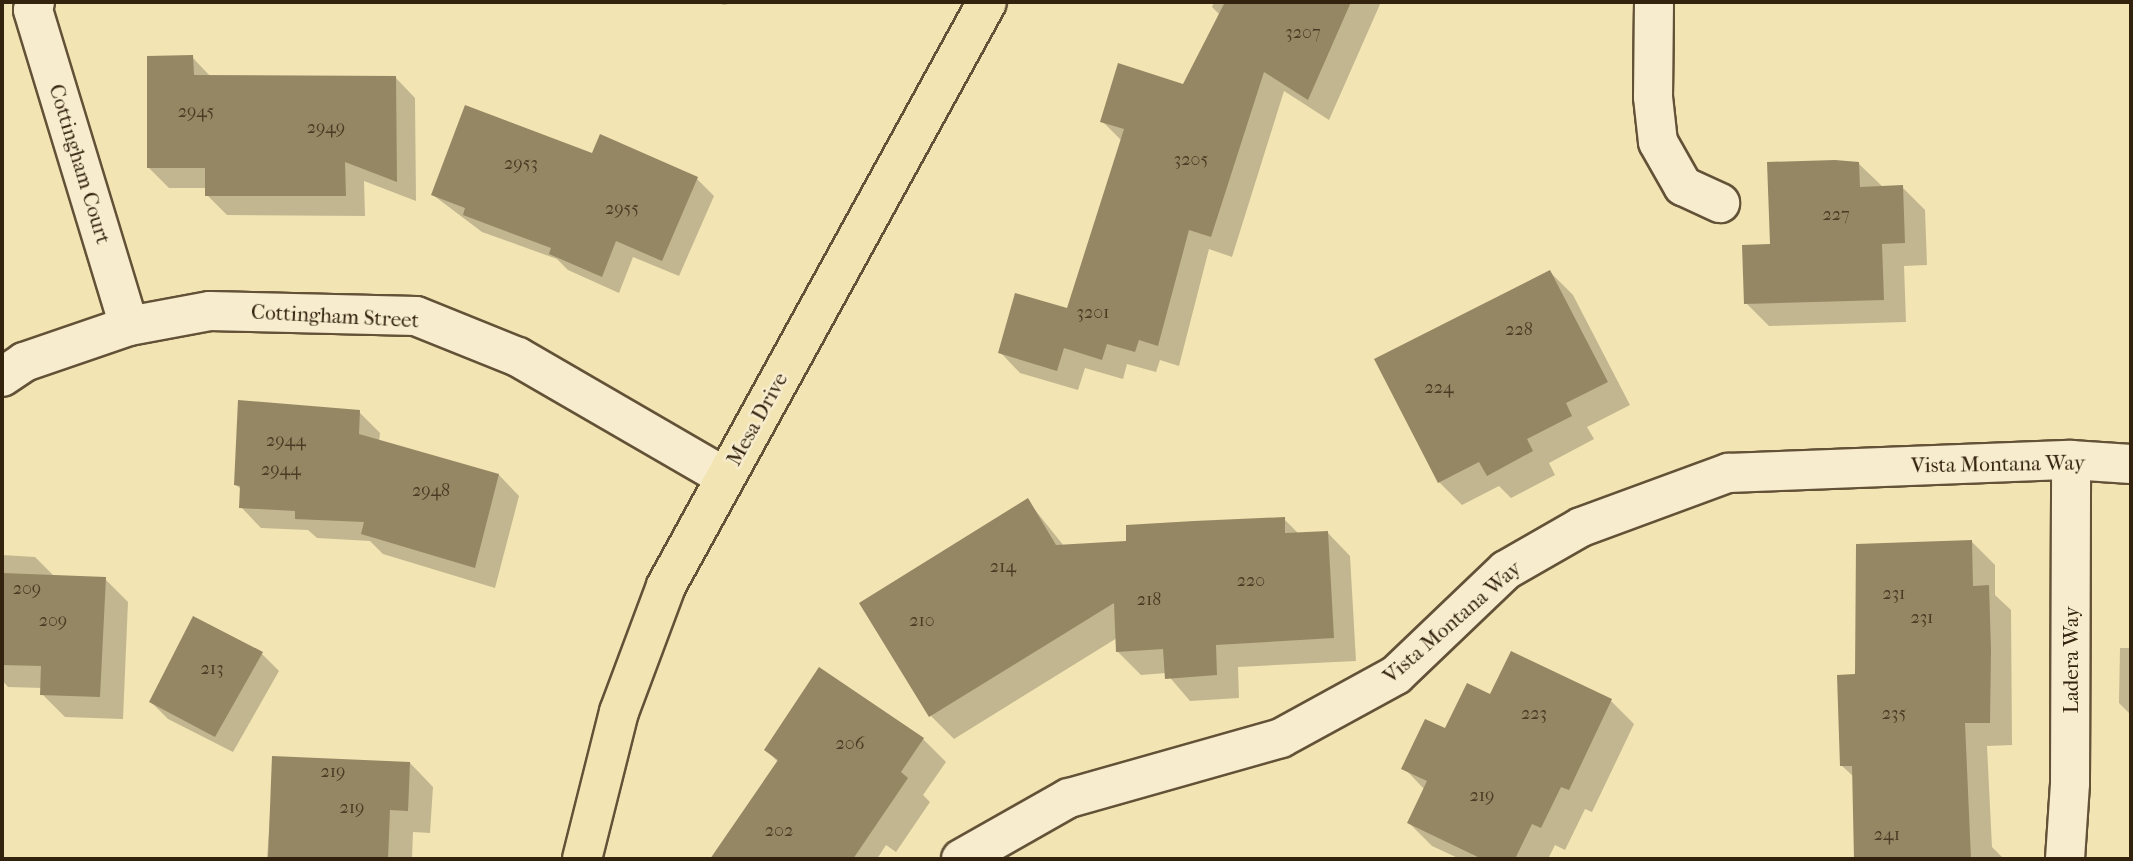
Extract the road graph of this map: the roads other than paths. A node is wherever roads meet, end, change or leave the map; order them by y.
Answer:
1 (35, 2) edge
2 (987, 2) edge
3 (1654, 2) edge
4 (1720, 203) dead end
5 (129, 326) junction
6 (2, 377) edge
7 (2071, 460) junction
8 (2131, 464) edge
9 (725, 477) junction
10 (582, 859) edge
11 (961, 859) edge
12 (2065, 859) edge

1 - 5 street, Cottingham Court
2 - 9 main road, Mesa Drive
3 - 4 street
5 - 6 street, Cottingham Street
5 - 9 street, Cottingham Street
7 - 8 street, Vista Montana Way
7 - 11 street, Vista Montana Way
7 - 12 street, Ladera Way
9 - 10 main road, Mesa Drive

